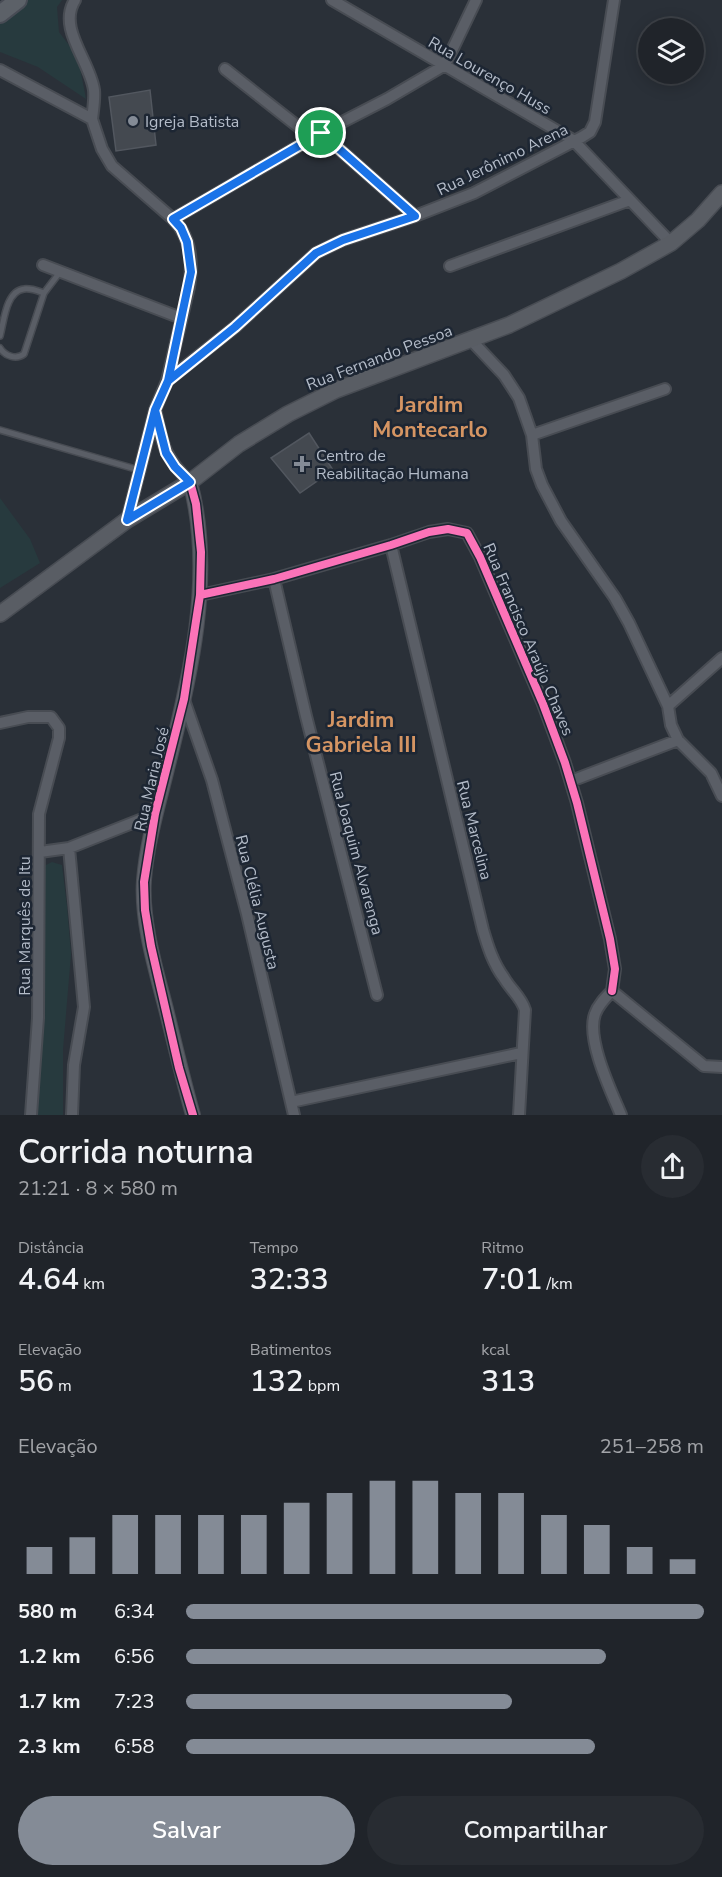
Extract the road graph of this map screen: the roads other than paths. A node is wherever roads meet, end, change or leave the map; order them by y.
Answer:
1 (18, 0) edge
2 (75, 0) edge
3 (332, 0) edge
4 (476, 0) edge
5 (614, 0) edge
6 (0, 14) edge
7 (445, 65) junction
8 (225, 69) dead end
9 (0, 70) edge
10 (92, 119) junction
11 (321, 133) junction
12 (573, 140) junction
13 (722, 196) edge
14 (630, 200) junction
15 (415, 216) junction
16 (173, 219) junction
17 (671, 243) junction
18 (43, 265) dead end
19 (450, 266) dead end
20 (60, 272) junction
21 (44, 293) junction
22 (181, 318) junction
23 (0, 336) edge
24 (471, 340) junction
25 (0, 348) edge
26 (168, 381) junction
27 (665, 389) dead end
28 (155, 410) junction
29 (0, 430) edge
30 (532, 435) junction
31 (139, 470) junction
32 (190, 482) junction
33 (127, 520) junction
34 (391, 545) junction
35 (274, 579) junction
36 (200, 595) junction
37 (0, 614) edge
38 (722, 658) edge
39 (184, 699) junction
40 (668, 706) junction
41 (0, 723) edge
42 (678, 740) junction
43 (571, 781) junction
44 (722, 796) edge
45 (155, 814) junction
46 (69, 848) junction
47 (40, 852) junction
48 (612, 991) junction
49 (378, 995) dead end
50 (521, 1053) junction
51 (722, 1067) edge
52 (291, 1102) junction
53 (31, 1115) edge
54 (72, 1115) edge
55 (192, 1115) edge
56 (294, 1115) edge
57 (519, 1115) edge
58 (621, 1115) edge

1 - 6 main road
2 - 10 street
3 - 7 street, Rua Lourenço Huss
4 - 7 street
5 - 12 street, Rua Jerônimo Arena
7 - 11 street
7 - 12 street, Rua Lourenço Huss
8 - 11 street
9 - 10 street
10 - 16 street
11 - 15 street
11 - 16 street
12 - 14 street, Rua Lourenço Huss
12 - 15 street, Rua Jerônimo Arena
13 - 17 main road, Rua Fernando Pessoa
14 - 17 street, Rua Lourenço Huss
14 - 19 street
15 - 26 street, Rua Jerônimo Arena
16 - 22 street
17 - 24 main road, Rua Fernando Pessoa
18 - 20 street
20 - 21 lane
20 - 22 street
21 - 23 lane
21 - 25 lane
22 - 26 street
24 - 30 street
24 - 32 main road, Rua Fernando Pessoa
26 - 28 street
27 - 30 street
28 - 31 street
28 - 32 street
29 - 31 lane
30 - 40 street
31 - 33 street
32 - 33 main road, Rua Fernando Pessoa
32 - 36 street, Rua Maria José
33 - 37 main road, Rua Fernando Pessoa
34 - 35 street, Rua Francisco Araújo Chaves
34 - 43 street, Rua Francisco Araújo Chaves
34 - 50 street, Rua Marcelina
35 - 36 street, Rua Francisco Araújo Chaves
35 - 49 street, Rua Joaquim Alvarenga
36 - 39 street, Rua Maria José
38 - 40 street
39 - 45 street, Rua Maria José
39 - 52 street, Rua Clélia Augusta
40 - 42 street
41 - 47 street, Rua Marquês de Itu
42 - 43 street
42 - 44 street
43 - 48 street, Rua Francisco Araújo Chaves
45 - 46 street
45 - 55 street, Rua Maria José
46 - 47 street
46 - 54 street
47 - 53 street, Rua Marquês de Itu
48 - 51 street
48 - 58 street
50 - 52 street
50 - 57 street, Rua Marcelina
52 - 56 street, Rua Clélia Augusta

